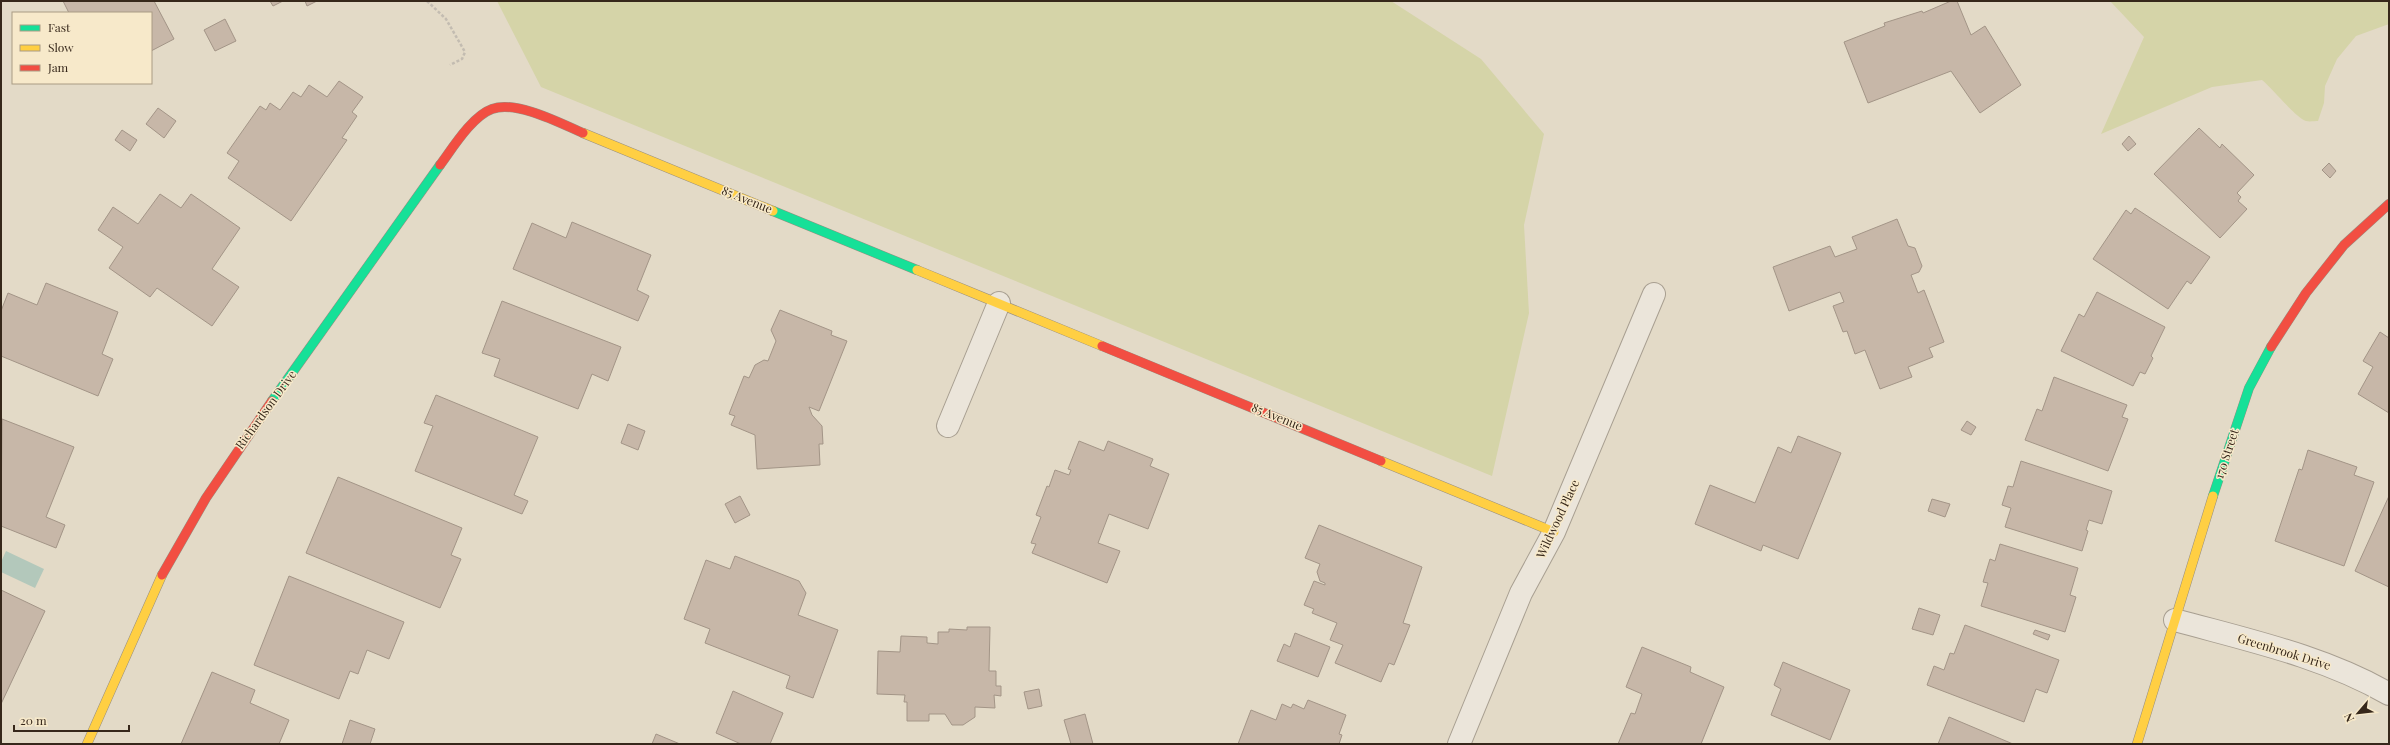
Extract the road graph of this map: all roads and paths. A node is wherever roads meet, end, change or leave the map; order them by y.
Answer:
1 (427, 1) edge
2 (450, 65) dead end
3 (493, 107) joint
4 (2389, 204) edge
5 (1654, 294) dead end
6 (999, 303) junction
7 (948, 426) dead end
8 (1554, 532) junction
9 (2175, 620) junction
10 (2389, 694) edge
11 (87, 744) edge
12 (1459, 744) edge
13 (2137, 744) edge

1 - 2 path
3 - 6 street, 85 Avenue
3 - 11 street, Richardson Drive
4 - 9 street, 170 Street
5 - 8 street, Wildwood Place
6 - 7 street
6 - 8 street, 85 Avenue
8 - 12 street, Wildwood Place
9 - 10 street, Greenbrook Drive
9 - 13 street, 170 Street

